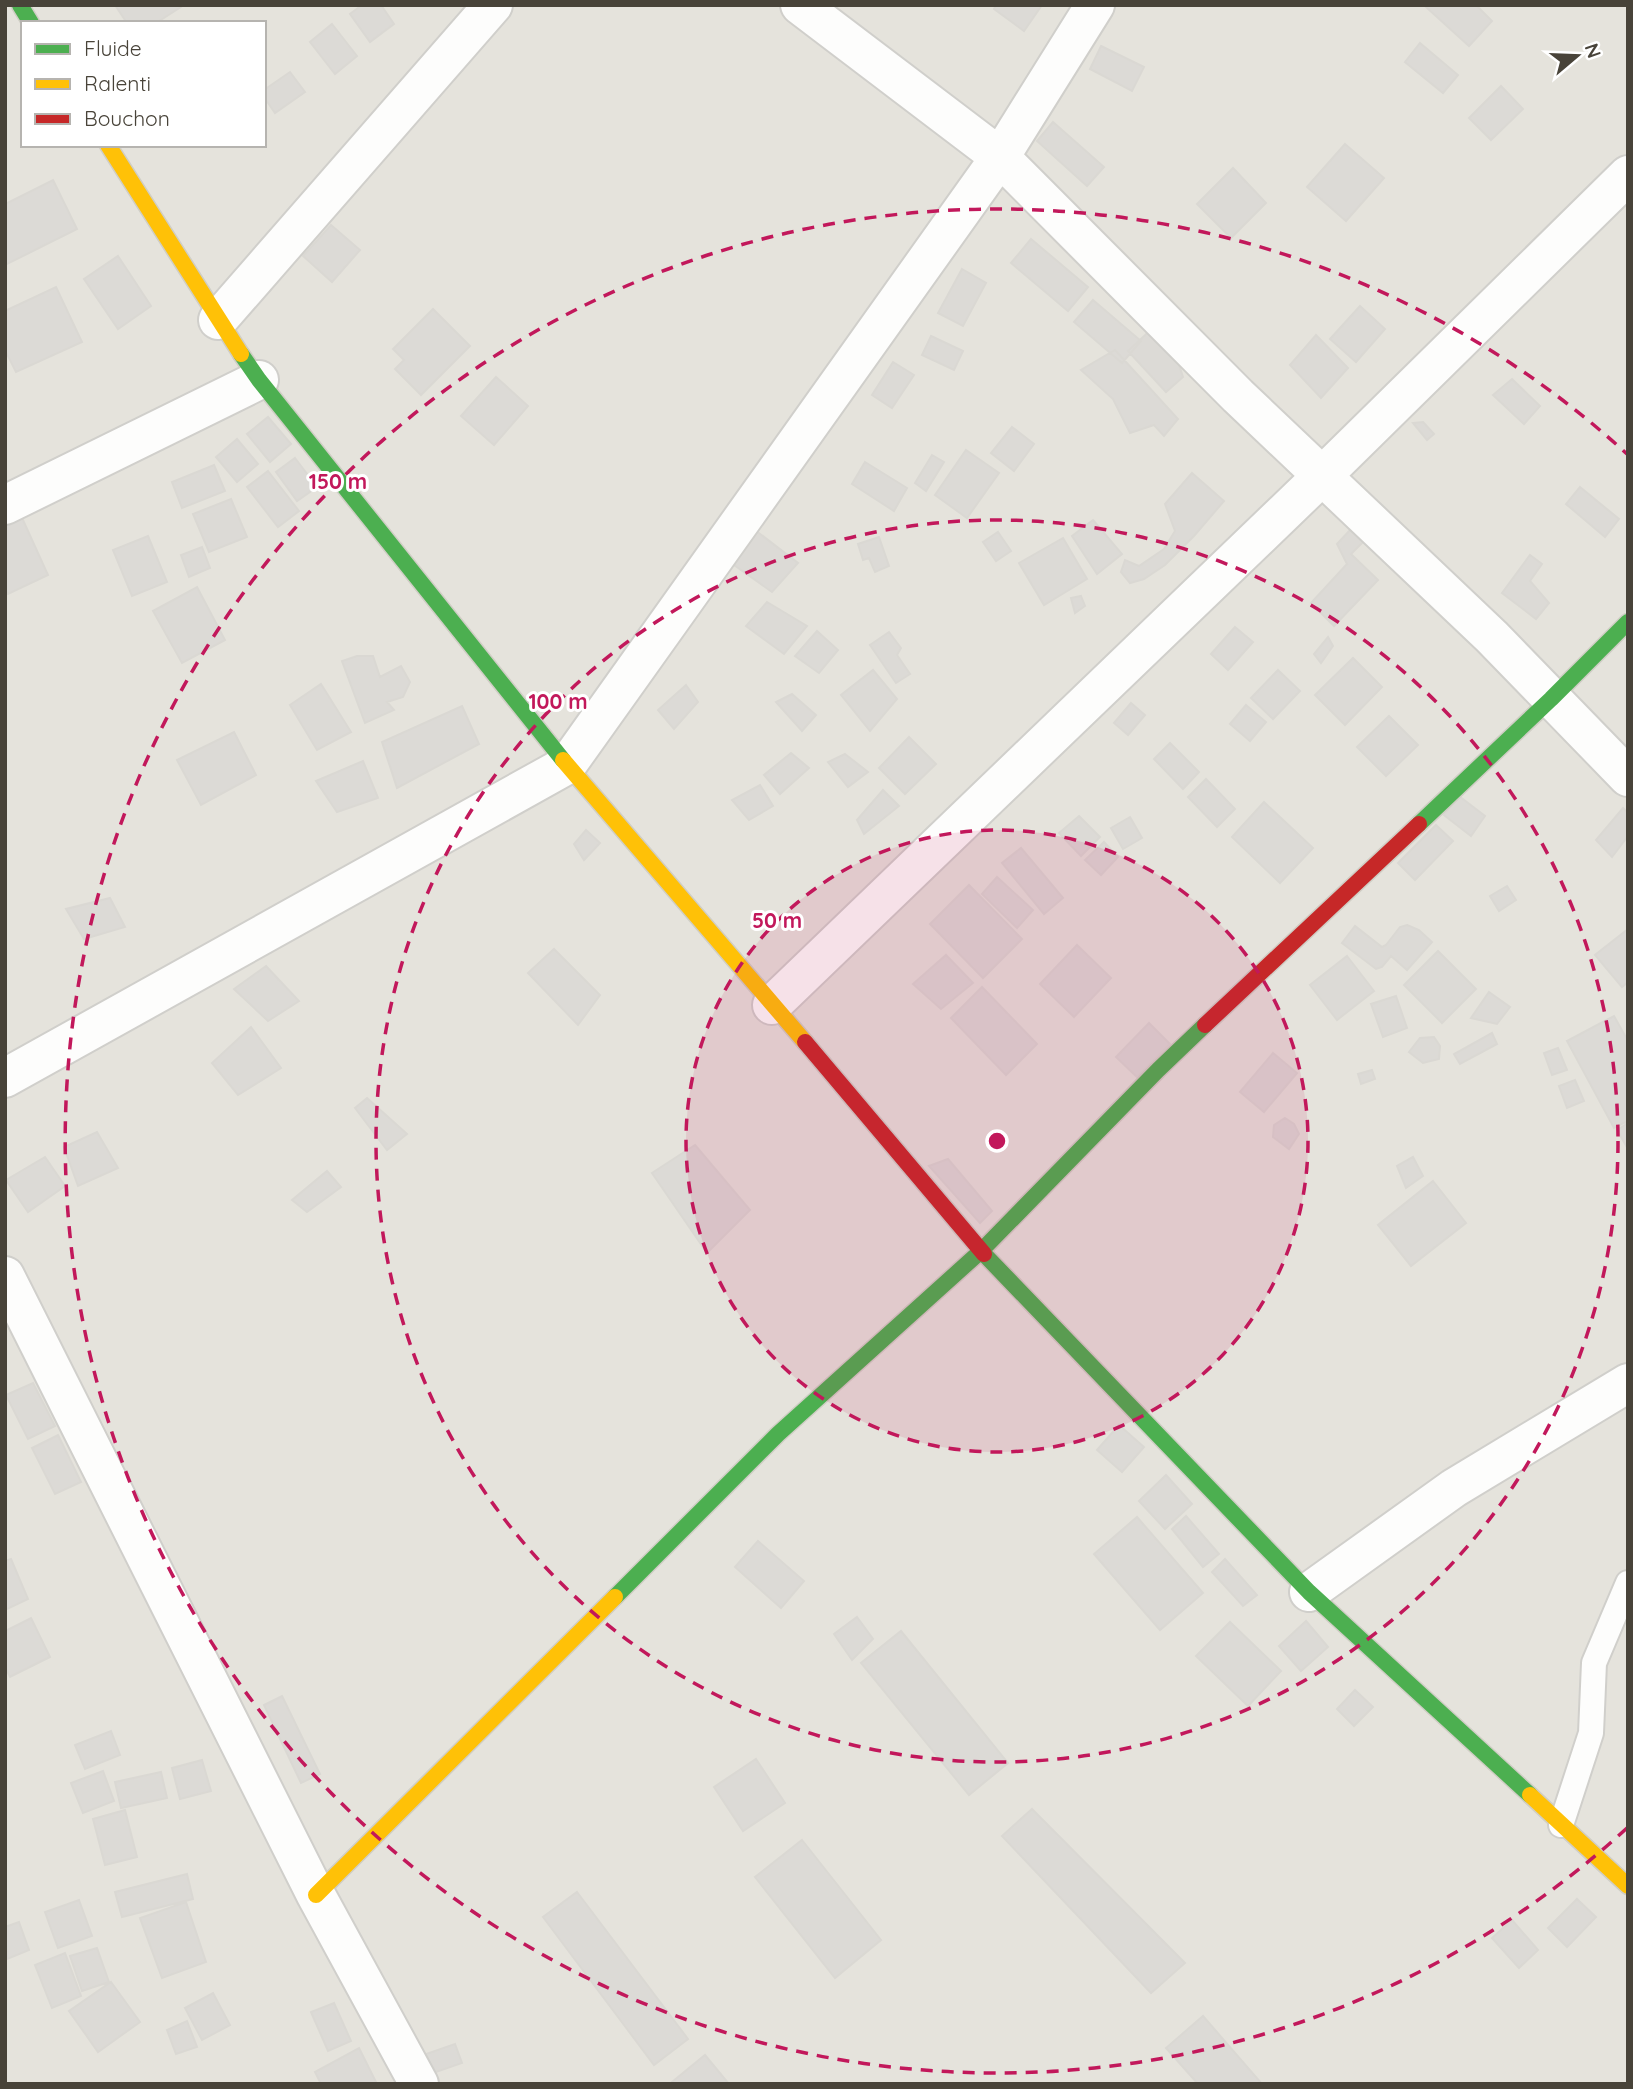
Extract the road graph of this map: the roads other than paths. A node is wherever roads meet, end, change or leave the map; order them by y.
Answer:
1 (20, 5) edge
2 (493, 5) edge
3 (800, 5) edge
4 (1095, 5) edge
5 (30, 21) edge
6 (109, 147) edge
7 (1000, 157) junction
8 (1628, 175) edge
9 (218, 320) junction
10 (259, 380) junction
11 (1322, 476) junction
12 (5, 505) edge
13 (1628, 622) edge
14 (1551, 699) junction
15 (567, 765) junction
16 (1628, 777) edge
17 (772, 1005) junction
18 (5, 1078) edge
19 (981, 1251) junction
20 (5, 1276) edge
21 (1628, 1383) edge
22 (1628, 1583) edge
23 (1309, 1592) junction
24 (1561, 1825) junction
25 (1628, 1886) edge
26 (316, 1895) junction
27 (419, 2084) edge

1 - 5 main road
2 - 9 street
3 - 7 street
4 - 7 street
6 - 9 main road
7 - 11 street
7 - 15 street
8 - 11 street
9 - 10 main road
10 - 12 street
10 - 15 main road
11 - 14 street
11 - 17 street
13 - 14 main road
14 - 16 street
14 - 19 main road
15 - 17 main road
15 - 18 street
17 - 19 main road
19 - 23 main road
19 - 26 main road
20 - 26 street
21 - 23 street
22 - 24 lane
23 - 24 main road
24 - 25 main road
26 - 27 street

